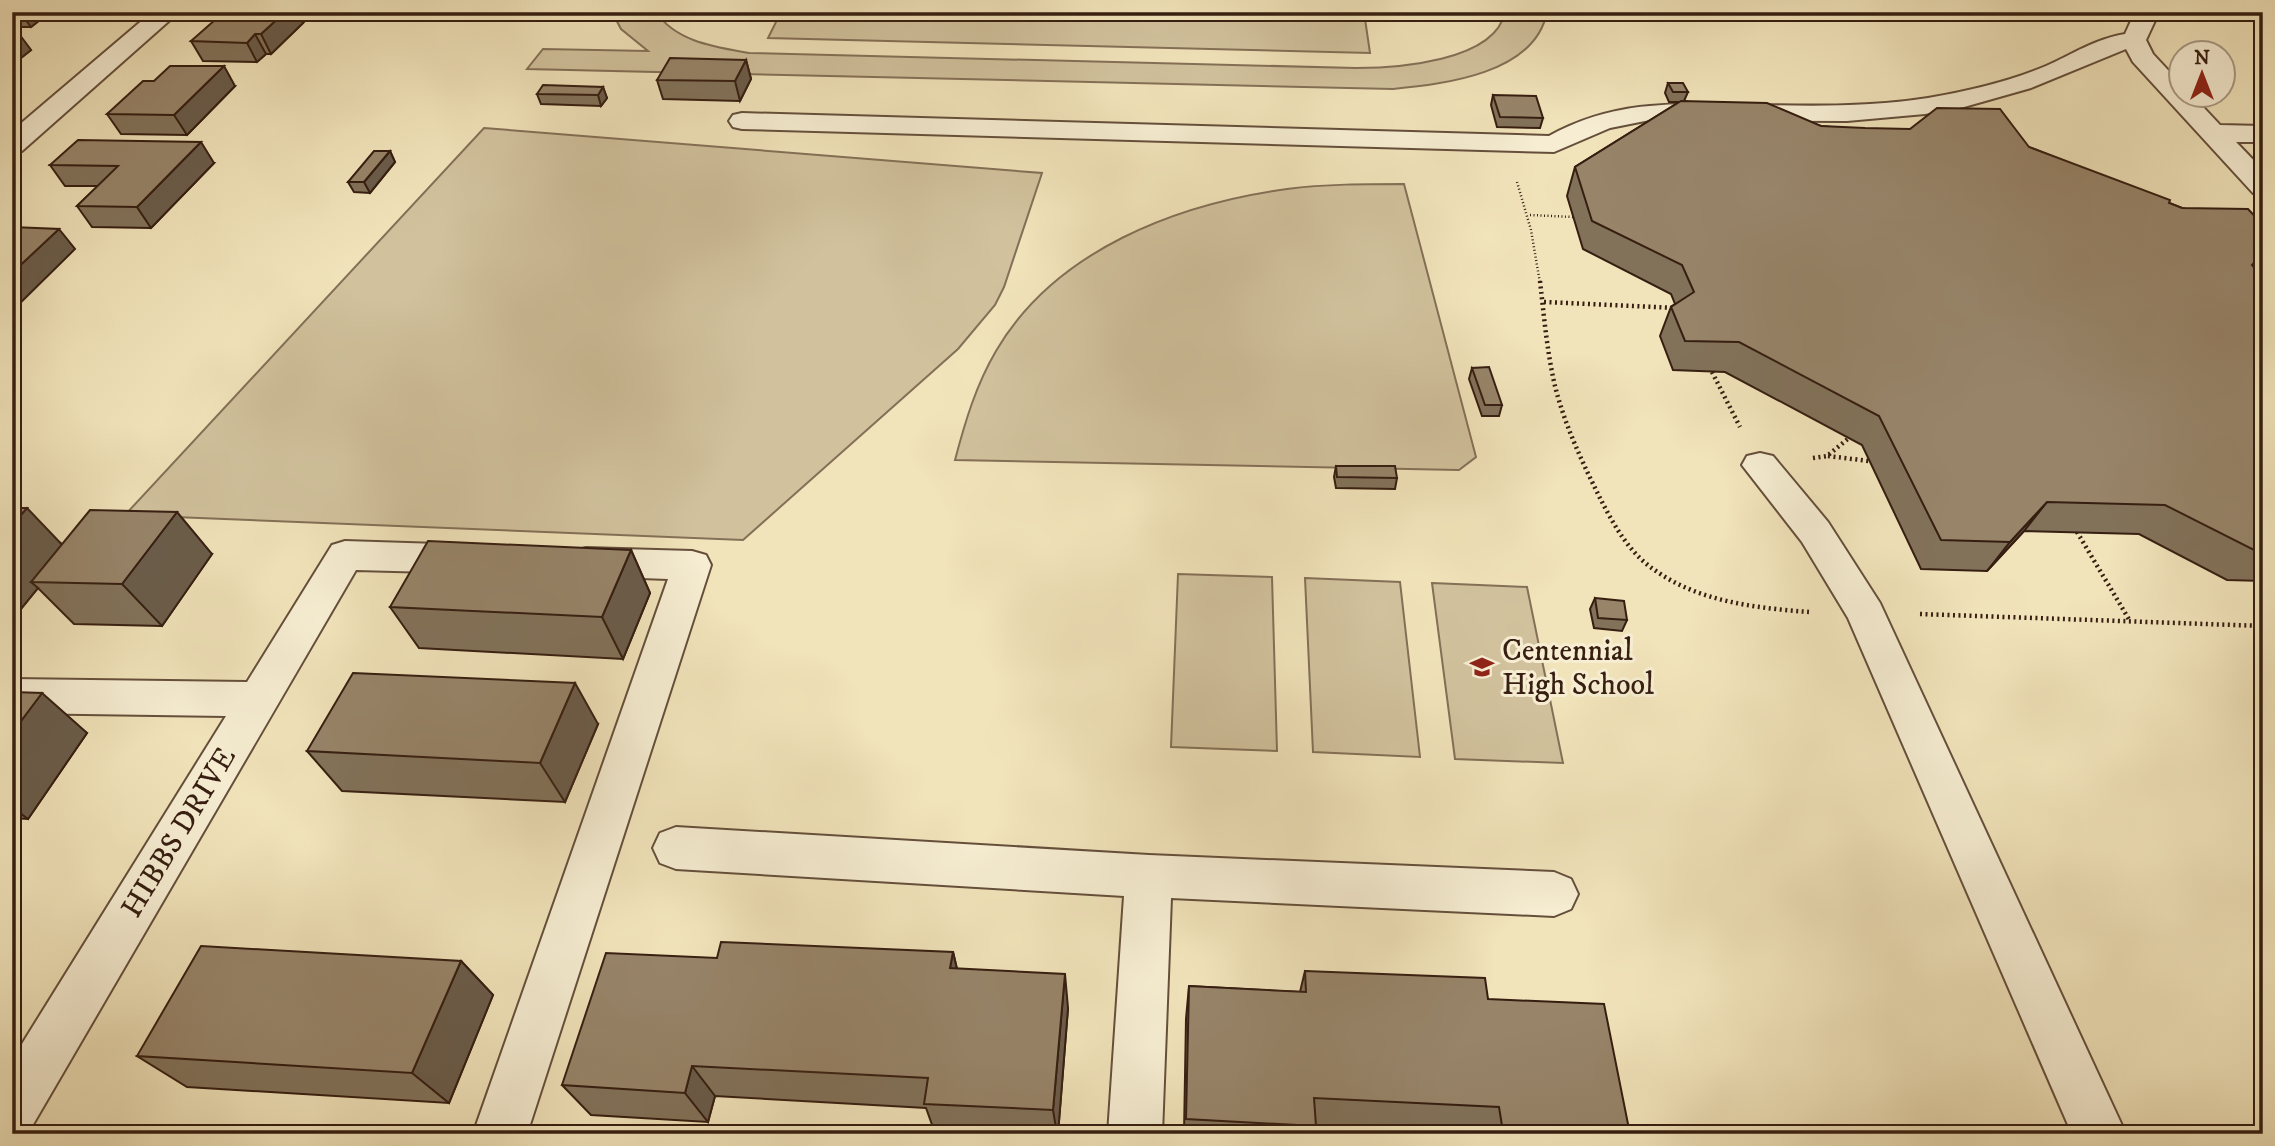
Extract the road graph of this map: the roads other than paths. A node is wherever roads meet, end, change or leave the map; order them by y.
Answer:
1 (167, 12) edge
2 (2147, 12) edge
3 (2134, 40) junction
4 (742, 121) dead end
5 (2211, 133) junction
6 (2263, 134) edge
7 (12, 145) edge
8 (2263, 187) edge
9 (1760, 464) road end
10 (512, 560) edge
11 (553, 561) edge
12 (12, 696) edge
13 (258, 699) junction
14 (676, 848) dead end
15 (1149, 876) junction
16 (1554, 894) dead end
17 (12, 1110) edge
18 (500, 1134) edge
19 (1135, 1134) edge
20 (2099, 1134) edge

1 - 7 street
2 - 3 street
3 - 4 street
3 - 5 street
5 - 6 street
5 - 8 street
9 - 20 street
10 - 13 street, HIBBS DRIVE
11 - 18 street
12 - 13 street
13 - 17 street, HIBBS DRIVE
14 - 15 street
15 - 16 street
15 - 19 street

